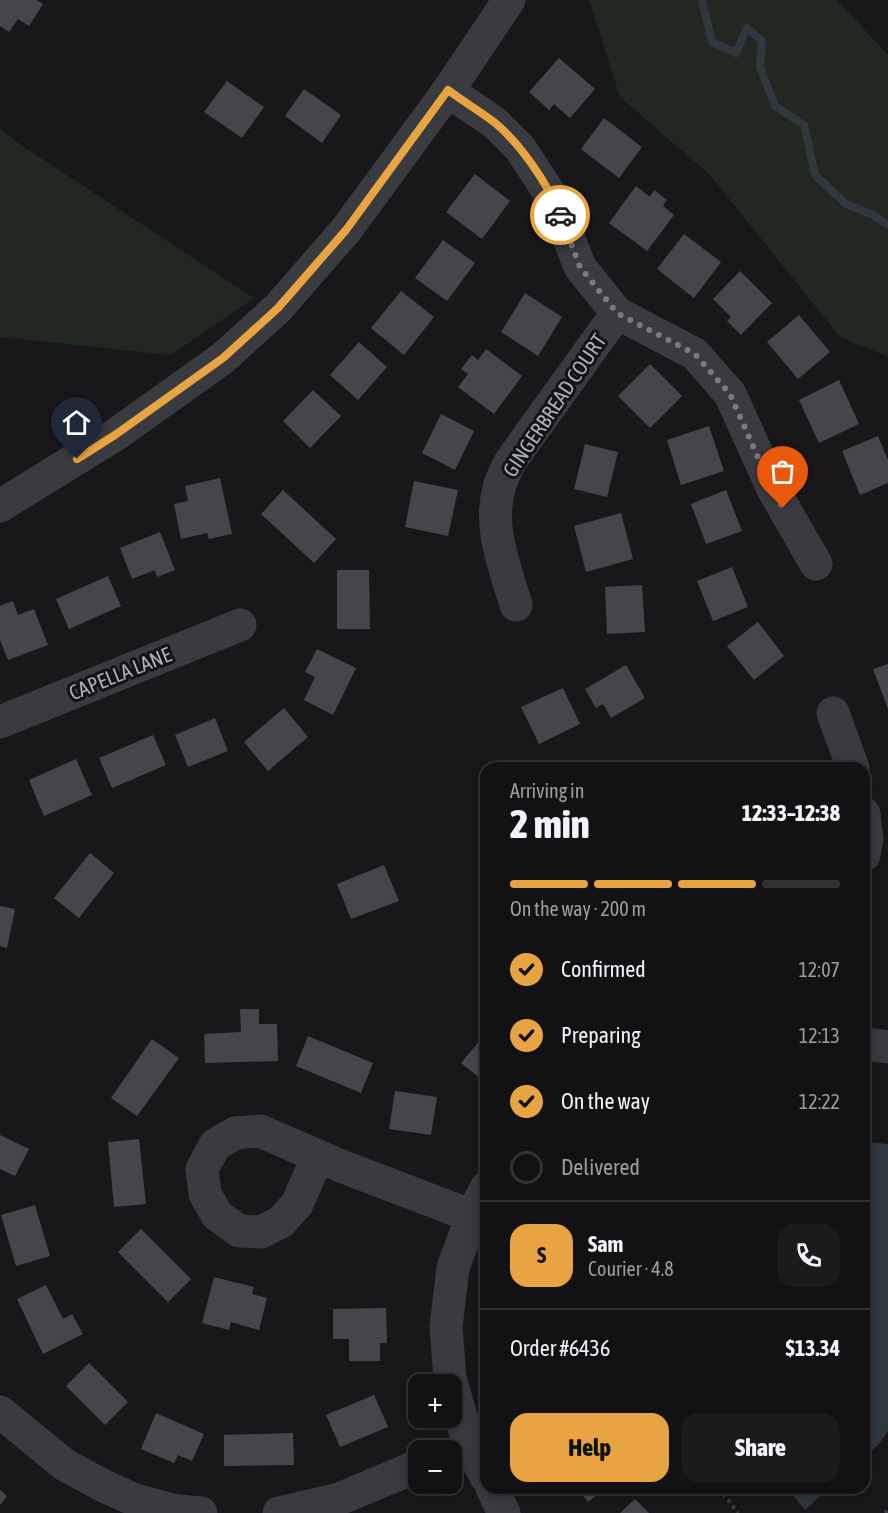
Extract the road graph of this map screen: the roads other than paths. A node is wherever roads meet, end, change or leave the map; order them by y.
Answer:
1 (509, 0) edge
2 (448, 90) junction
3 (617, 313) junction
4 (0, 506) edge
5 (816, 564) dead end
6 (516, 605) dead end
7 (240, 625) dead end
8 (833, 713) dead end
9 (0, 722) edge
10 (851, 762) edge
11 (870, 1045) edge
12 (888, 1047) edge
13 (318, 1156) dead end
14 (480, 1200) edge
15 (472, 1216) junction
16 (0, 1412) edge
17 (459, 1440) edge
18 (462, 1450) edge
19 (408, 1470) edge
20 (480, 1470) edge
21 (495, 1494) edge
22 (201, 1513) edge
23 (279, 1513) edge
24 (504, 1513) edge

1 - 2 street
2 - 3 street
2 - 4 street
3 - 5 street
3 - 6 street, GINGERBREAD COURT
7 - 9 street, CAPELLA LANE
8 - 10 street
11 - 12 street
13 - 15 street
14 - 15 street
15 - 17 street
16 - 22 street
18 - 20 street
19 - 23 street
21 - 24 street

